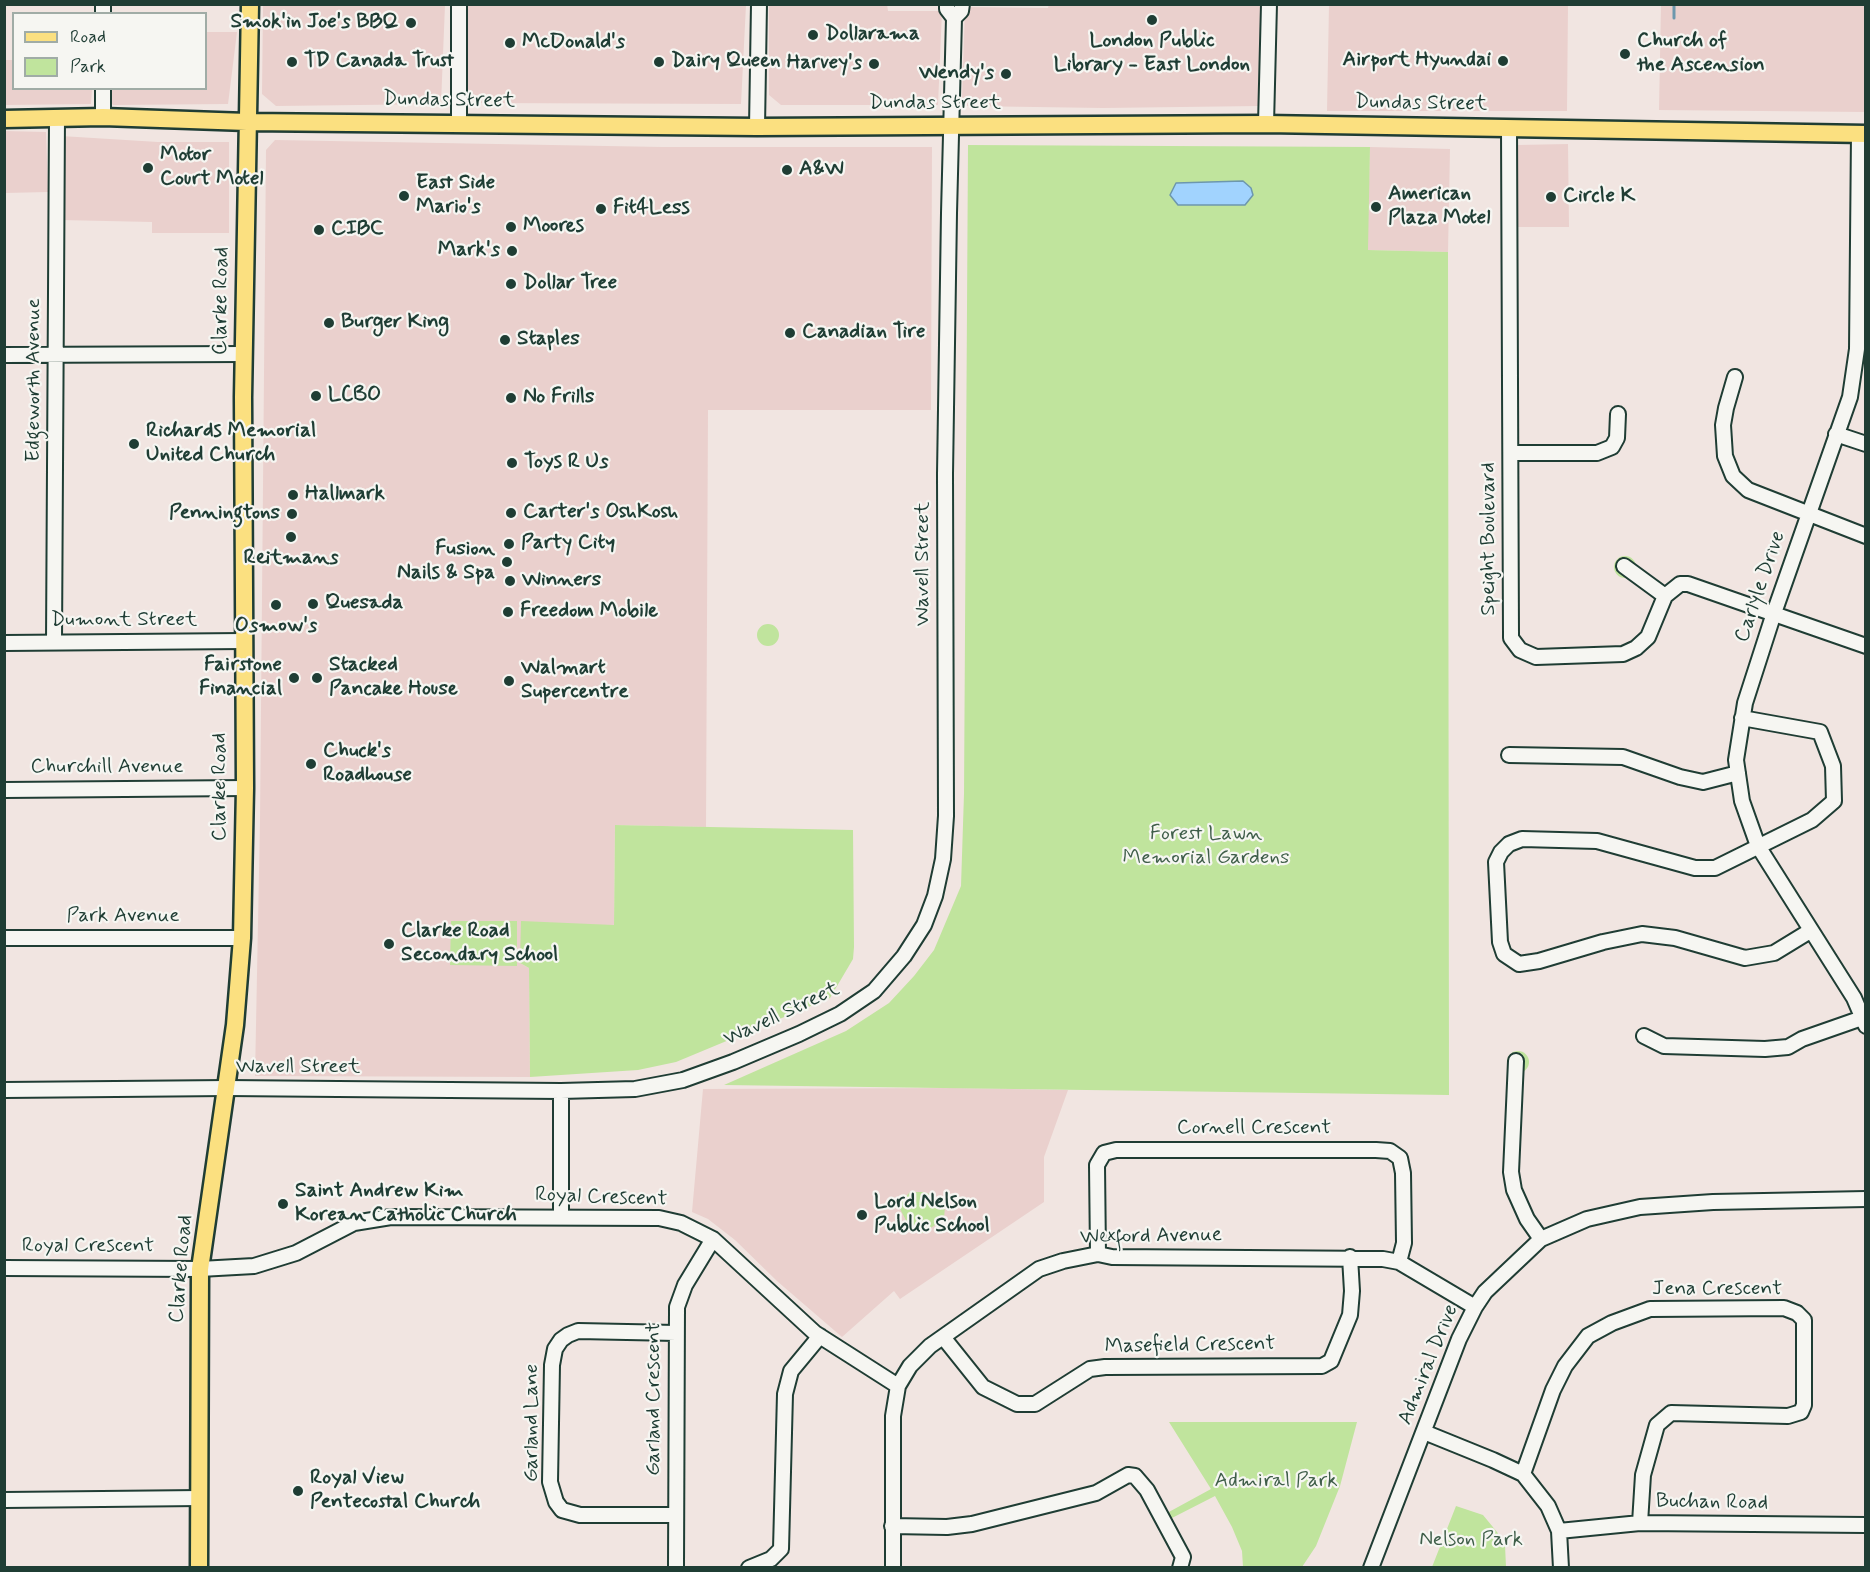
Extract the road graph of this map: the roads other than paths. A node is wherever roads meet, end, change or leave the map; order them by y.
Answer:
1 (250, 4) edge
2 (459, 4) edge
3 (759, 4) edge
4 (947, 4) edge
5 (962, 4) edge
6 (1269, 4) edge
7 (954, 18) junction
8 (103, 90) edge
9 (102, 117) junction
10 (57, 118) junction
11 (4, 119) edge
12 (247, 122) junction
13 (459, 124) junction
14 (1266, 124) junction
15 (758, 127) junction
16 (951, 127) junction
17 (1509, 128) junction
18 (1862, 133) edge
19 (1862, 303) edge
20 (244, 354) junction
21 (4, 355) edge
22 (56, 356) junction
23 (1859, 375) edge
24 (1735, 377) dead end
25 (1618, 414) dead end
26 (1836, 434) junction
27 (1866, 444) edge
28 (1510, 453) junction
29 (1809, 513) junction
30 (1866, 536) edge
31 (1624, 566) dead end
32 (1665, 596) junction
33 (1774, 613) junction
34 (244, 641) junction
35 (54, 642) junction
36 (4, 643) edge
37 (1866, 646) edge
38 (1743, 718) junction
39 (1509, 755) dead end
40 (1738, 773) junction
41 (246, 788) junction
42 (4, 790) edge
43 (1758, 846) junction
44 (1810, 931) junction
45 (4, 938) edge
46 (242, 938) junction
47 (1864, 1022) edge
48 (1644, 1036) dead end
49 (1516, 1061) dead end
50 (227, 1088) junction
51 (4, 1090) edge
52 (561, 1091) junction
53 (1866, 1200) edge
54 (561, 1216) junction
55 (713, 1239) junction
56 (1541, 1239) junction
57 (1098, 1254) junction
58 (1350, 1257) junction
59 (1399, 1262) junction
60 (4, 1268) edge
61 (200, 1269) junction
62 (1475, 1307) junction
63 (676, 1333) junction
64 (820, 1336) junction
65 (943, 1337) junction
66 (898, 1386) junction
67 (1424, 1432) junction
68 (1523, 1474) junction
69 (200, 1498) junction
70 (4, 1500) edge
71 (675, 1515) junction
72 (1640, 1523) junction
73 (1866, 1525) edge
74 (892, 1526) junction
75 (1559, 1531) junction
76 (199, 1568) edge
77 (676, 1568) edge
78 (749, 1568) edge
79 (893, 1568) edge
80 (1180, 1568) edge
81 (1371, 1568) edge
82 (1561, 1568) edge

1 - 12 main road, Clarke Road
2 - 13 street
3 - 15 street
4 - 7 street
5 - 7 street
6 - 14 street
7 - 16 street, Wavell Street
8 - 9 street
9 - 10 main road, Dundas Street
9 - 12 main road, Dundas Street
10 - 11 main road, Dundas Street
10 - 22 street, Edgeworth Avenue
12 - 13 main road, Dundas Street
12 - 20 main road, Clarke Road
13 - 15 main road, Dundas Street
14 - 16 main road, Dundas Street
14 - 17 main road, Dundas Street
15 - 16 main road, Dundas Street
16 - 52 street, Wavell Street
17 - 18 main road, Dundas Street
17 - 28 street, Speight Boulevard
18 - 19 street, Carlyle Drive
19 - 23 street, Carlyle Drive
20 - 22 street
20 - 34 main road, Clarke Road
21 - 22 street
22 - 35 street, Edgeworth Avenue
23 - 26 street, Carlyle Drive
24 - 29 street
25 - 28 street
26 - 27 street
26 - 29 street, Carlyle Drive
28 - 32 street, Speight Boulevard
29 - 30 street
29 - 33 street, Carlyle Drive
31 - 32 street
32 - 33 street
33 - 37 street
33 - 38 street, Carlyle Drive
34 - 35 street, Dumont Street
34 - 41 main road, Clarke Road
35 - 36 street, Dumont Street
38 - 40 street, Carlyle Drive
38 - 43 street
39 - 40 street
40 - 43 street, Carlyle Drive
41 - 42 street, Churchill Avenue
41 - 46 main road, Clarke Road
43 - 44 street, Carlyle Drive
43 - 44 street
44 - 47 street, Carlyle Drive
45 - 46 street, Park Avenue
46 - 50 main road, Clarke Road
47 - 48 street
49 - 56 street
50 - 51 street, Wavell Street
50 - 52 street, Wavell Street
50 - 61 main road, Clarke Road
52 - 54 street
53 - 56 street, Admiral Drive
54 - 55 street, Royal Crescent
54 - 61 street, Royal Crescent
55 - 63 street, Garland Crescent
55 - 64 street, Royal Crescent
56 - 62 street, Admiral Drive
57 - 58 street, Wexford Avenue
57 - 59 street, Cornell Crescent
57 - 65 street, Wexford Avenue
58 - 59 street, Wexford Avenue
58 - 65 street, Masefield Crescent
59 - 62 street, Wexford Avenue
60 - 61 street, Royal Crescent
61 - 69 main road, Clarke Road
62 - 67 street, Admiral Drive
63 - 71 street, Garland Crescent
63 - 71 street, Garland Lane
64 - 66 street, Royal Crescent
64 - 78 street
65 - 66 street, Wexford Avenue
66 - 74 street, Wexford Avenue
67 - 68 street
67 - 81 street, Admiral Drive
68 - 72 street, Jena Crescent
68 - 75 street
69 - 70 street
69 - 76 main road, Clarke Road
71 - 77 street, Garland Crescent
72 - 73 street, Buchan Road
72 - 75 street, Buchan Road
74 - 79 street, Wexford Avenue
74 - 80 street
75 - 82 street

